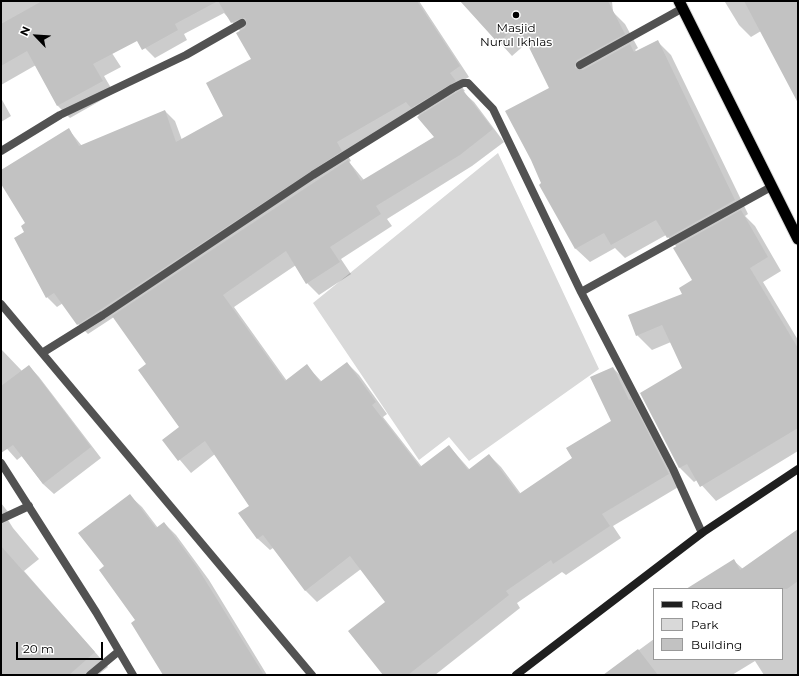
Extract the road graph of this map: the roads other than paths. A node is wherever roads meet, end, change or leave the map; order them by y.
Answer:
1 (681, 5) edge
2 (242, 23) dead end
3 (580, 65) dead end
4 (1, 151) edge
5 (771, 187) junction
6 (798, 239) edge
7 (581, 292) junction
8 (1, 304) edge
9 (42, 353) junction
10 (1, 463) edge
11 (798, 469) edge
12 (29, 506) junction
13 (1, 519) edge
14 (702, 533) junction
15 (119, 651) junction
16 (90, 675) edge
17 (133, 675) edge
18 (312, 675) edge
19 (516, 675) edge

1 - 3 street
1 - 5 highway
2 - 4 street
5 - 6 highway
5 - 7 street
7 - 9 street
7 - 14 street
8 - 9 street
9 - 18 street
10 - 12 street
11 - 14 main road
12 - 13 street
12 - 15 street
14 - 19 main road
15 - 16 street
15 - 17 street

